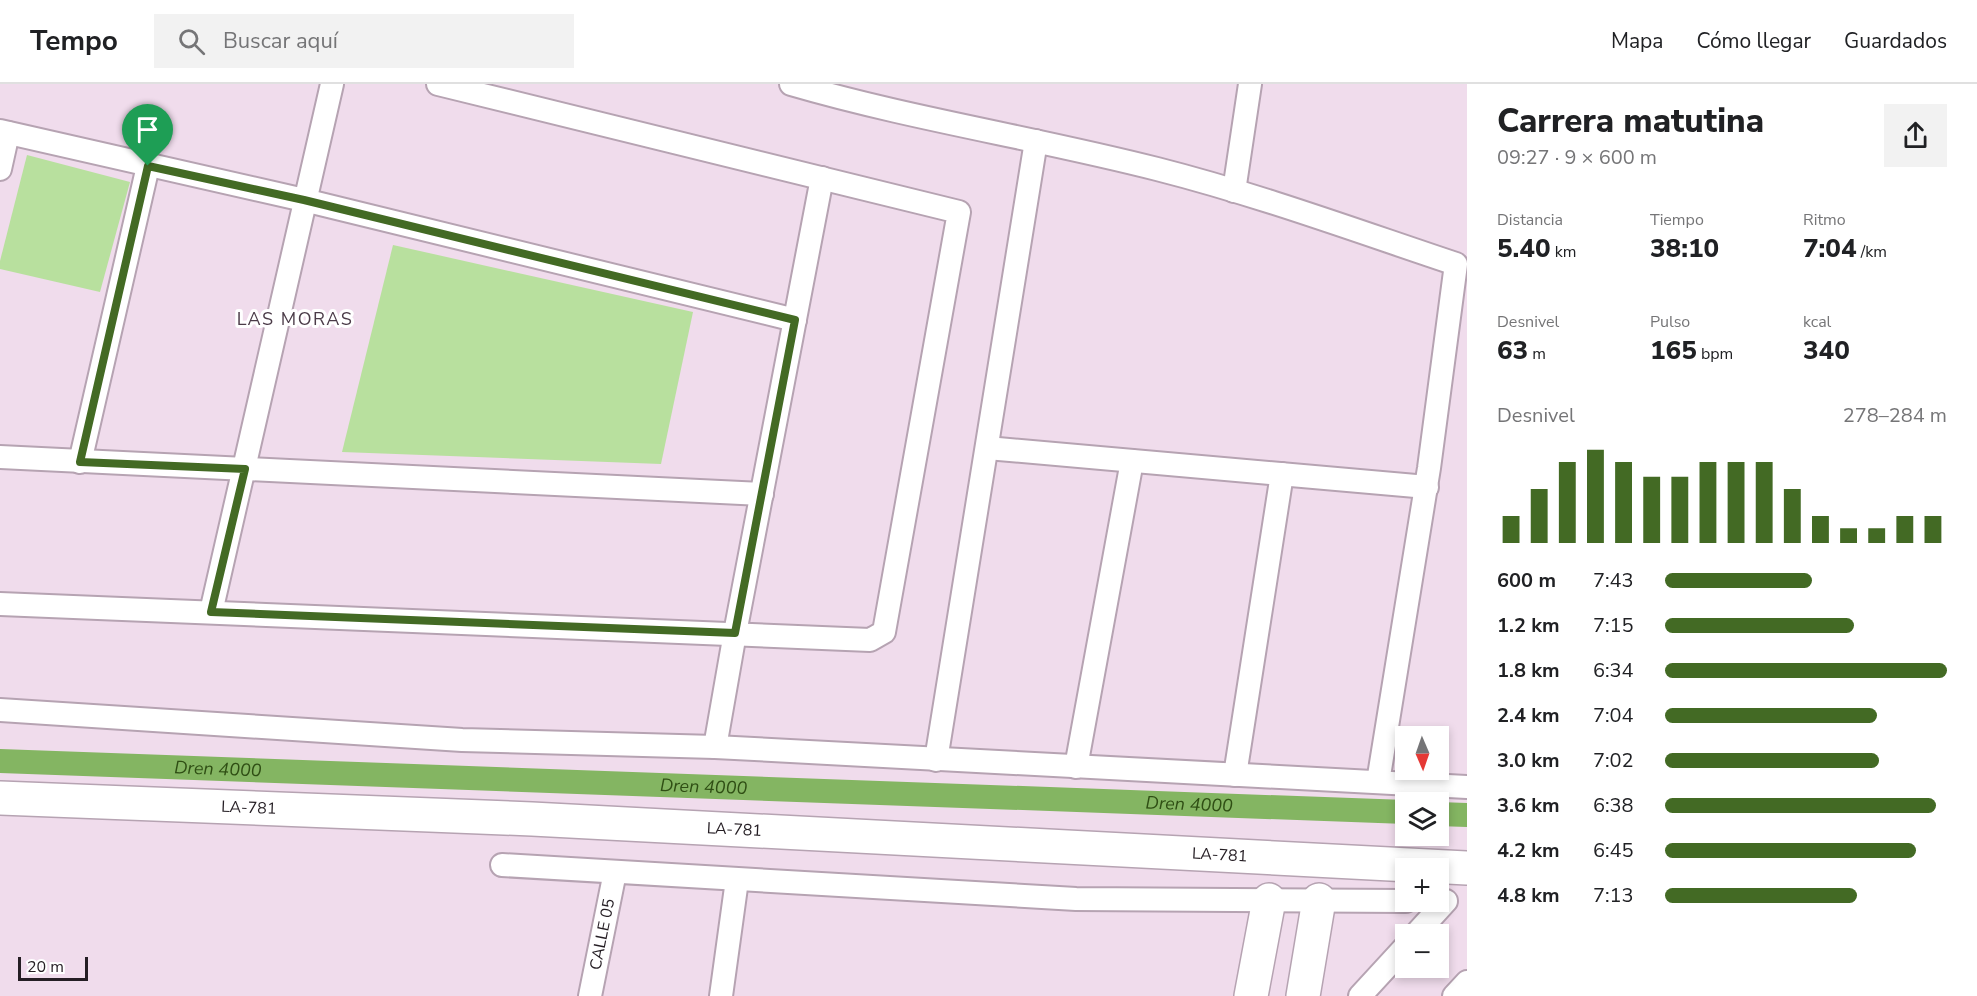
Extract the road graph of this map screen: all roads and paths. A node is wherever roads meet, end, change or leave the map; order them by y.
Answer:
1 (332, 84) edge
2 (438, 84) edge
3 (790, 84) edge
4 (1250, 84) edge
5 (4, 132) edge
6 (1036, 141) junction
7 (148, 166) junction
8 (0, 169) edge
9 (822, 178) junction
10 (1234, 190) junction
11 (304, 200) junction
12 (795, 320) junction
13 (987, 448) junction
14 (0, 456) edge
15 (1132, 461) junction
16 (80, 462) junction
17 (245, 469) junction
18 (1282, 474) junction
19 (1426, 487) junction
20 (762, 494) junction
21 (0, 604) edge
22 (211, 612) junction
23 (735, 633) junction
24 (0, 710) edge
25 (715, 747) junction
26 (936, 760) junction
27 (1076, 767) junction
28 (1235, 775) junction
29 (1378, 782) junction
30 (1467, 787) edge
31 (0, 798) edge
32 (502, 865) dead end
33 (1467, 868) edge
34 (615, 872) junction
35 (737, 880) junction
36 (1269, 900) junction
37 (1319, 900) junction
38 (1395, 901) edge
39 (1436, 912) edge
40 (1425, 924) edge
41 (1395, 958) edge
42 (1467, 982) edge
43 (590, 996) edge
44 (721, 996) edge
45 (1251, 996) edge
46 (1303, 996) edge
47 (1360, 996) edge
48 (1454, 996) edge

1 - 11 street
2 - 9 street
3 - 6 street
4 - 10 street
5 - 7 street
5 - 8 street
6 - 10 street
6 - 13 street
7 - 11 street
7 - 16 street
9 - 12 street
9 - 23 street
10 - 19 street
11 - 12 street
11 - 17 street
12 - 20 street
13 - 15 street
13 - 26 street
14 - 16 street
15 - 18 street
15 - 27 street
16 - 17 street
17 - 20 street
17 - 22 street
18 - 19 street
18 - 28 street
19 - 29 street
20 - 23 street
21 - 22 street
22 - 23 street
23 - 25 street
24 - 25 street
25 - 26 street
26 - 27 street
27 - 28 street
28 - 29 street
29 - 30 street
31 - 33 street, LA-781 / LA-781
32 - 34 street
34 - 35 street
34 - 43 street, CALLE 05
35 - 36 street
35 - 44 street
36 - 37 street
36 - 45 street
37 - 38 street
37 - 46 street
39 - 40 street
41 - 47 street
42 - 48 street

